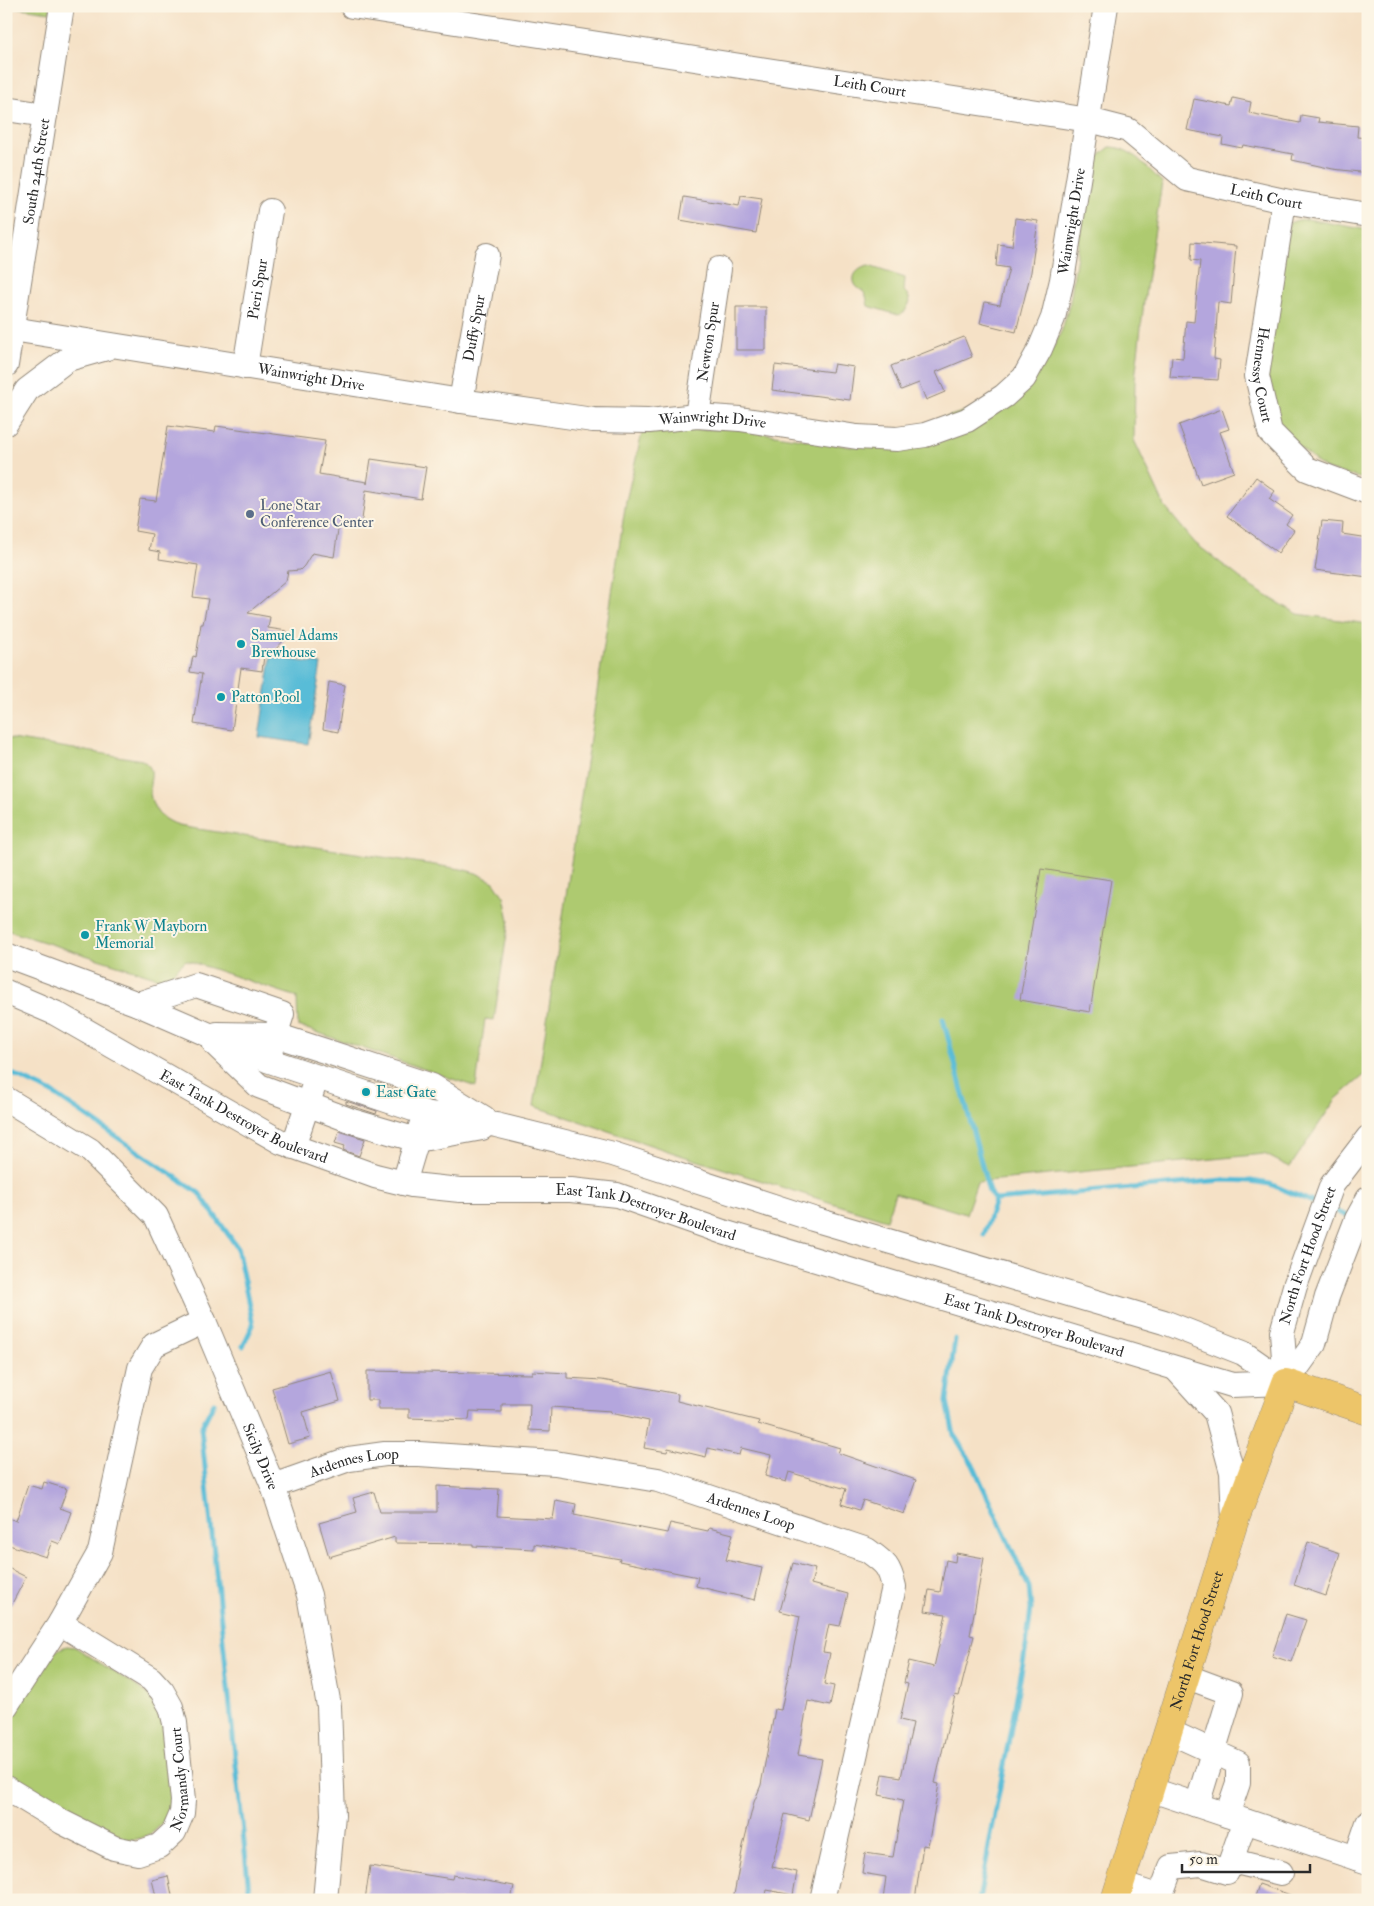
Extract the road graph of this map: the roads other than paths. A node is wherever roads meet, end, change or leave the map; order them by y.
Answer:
1 (62, 6) edge
2 (352, 6) edge
3 (1106, 6) edge
4 (6, 109) edge
5 (45, 115) junction
6 (1089, 120) junction
7 (1284, 201) junction
8 (270, 211) dead end
9 (1368, 215) edge
10 (488, 255) dead end
11 (719, 269) dead end
12 (9, 329) edge
13 (114, 346) junction
14 (6, 365) edge
15 (245, 367) junction
16 (461, 401) junction
17 (698, 416) junction
18 (6, 423) edge
19 (1368, 490) edge
20 (6, 955) edge
21 (6, 992) edge
22 (138, 1004) junction
23 (267, 1061) junction
24 (316, 1077) junction
25 (6, 1100) edge
26 (425, 1113) junction
27 (1368, 1138) edge
28 (293, 1146) junction
29 (404, 1183) junction
30 (1368, 1198) edge
31 (204, 1321) junction
32 (1176, 1369) junction
33 (1286, 1383) junction
34 (1368, 1411) edge
35 (272, 1486) junction
36 (1234, 1522) junction
37 (60, 1623) junction
38 (1185, 1676) junction
39 (6, 1706) edge
40 (1168, 1730) junction
41 (1213, 1752) junction
42 (6, 1788) edge
43 (1150, 1789) junction
44 (1197, 1805) junction
45 (1236, 1818) junction
46 (1368, 1823) edge
47 (1362, 1860) edge
48 (1232, 1861) junction
49 (1281, 1873) dead end
50 (1117, 1892) edge
51 (324, 1900) edge
52 (822, 1900) edge

1 - 5 street, South 24th Street
2 - 6 street, Leith Court
3 - 6 street, Wainwright Drive
4 - 5 street
5 - 12 street, South 24th Street
6 - 7 street, Leith Court
6 - 17 street, Wainwright Drive
7 - 9 street, Leith Court
7 - 19 street, Hennessy Court
8 - 15 street, Pieri Spur
10 - 16 street, Duffy Spur
11 - 17 street, Newton Spur
12 - 13 street, Wainwright Drive
12 - 14 street, South 24th Street
13 - 15 street, Wainwright Drive
13 - 18 street
15 - 16 street, Wainwright Drive
16 - 17 street, Wainwright Drive
20 - 22 street
21 - 28 street, East Tank Destroyer Boulevard
22 - 23 street
22 - 23 street
23 - 24 street
24 - 26 street
24 - 28 street
25 - 31 street, Sicily Drive
26 - 29 street
26 - 33 street
27 - 33 street, North Fort Hood Street
28 - 29 street, East Tank Destroyer Boulevard
29 - 32 street, East Tank Destroyer Boulevard
30 - 33 street, North Fort Hood Street
31 - 35 street, Sicily Drive
31 - 37 street
32 - 33 street, East Tank Destroyer Boulevard
32 - 36 street
33 - 34 main road
33 - 36 main road, North Fort Hood Street
35 - 51 street, Sicily Drive
35 - 52 street, Ardennes Loop
36 - 38 main road, North Fort Hood Street
37 - 39 street
37 - 42 street, Normandy Court
38 - 40 main road, North Fort Hood Street
38 - 41 street
40 - 41 street
40 - 43 main road, North Fort Hood Street
41 - 44 street
41 - 45 street
43 - 44 street
43 - 50 main road, North Fort Hood Street
44 - 45 street
45 - 47 street
45 - 48 street
46 - 47 street
48 - 49 street
48 - 50 street

